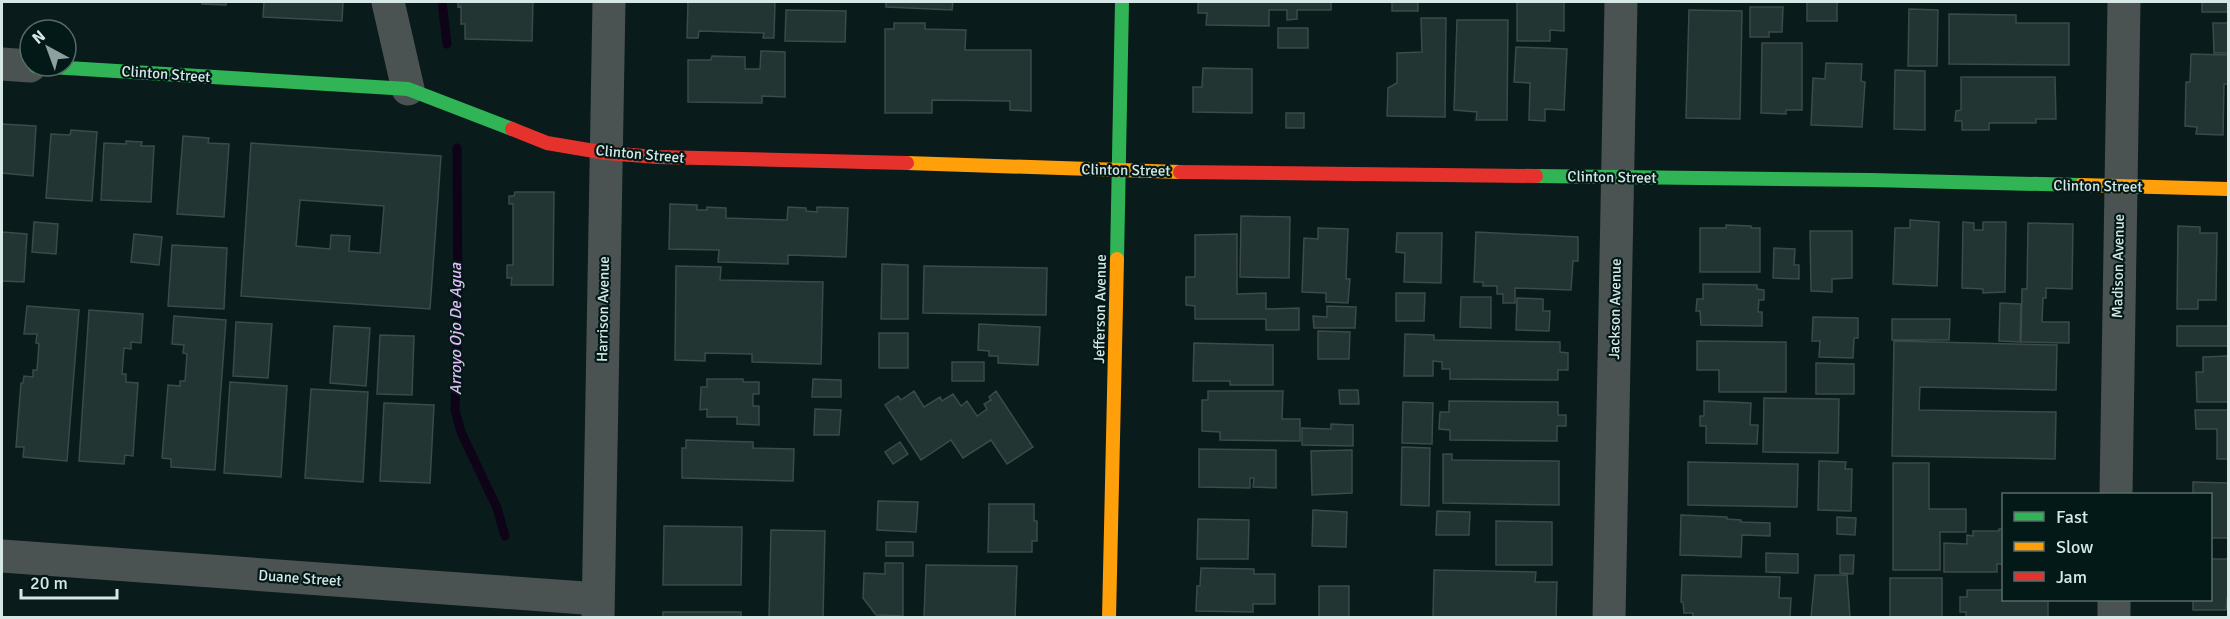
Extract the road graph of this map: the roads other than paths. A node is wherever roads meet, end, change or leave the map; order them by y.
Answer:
1 (388, 2) edge
2 (609, 2) edge
3 (1122, 2) edge
4 (1621, 2) edge
5 (2124, 2) edge
6 (2, 64) edge
7 (18, 65) edge
8 (78, 69) edge
9 (408, 89) junction
10 (606, 153) junction
11 (1119, 171) junction
12 (1617, 177) junction
13 (2120, 187) junction
14 (2229, 189) edge
15 (2116, 493) edge
16 (2, 556) edge
17 (2114, 601) edge
18 (598, 608) edge
19 (1109, 618) edge
20 (1609, 618) edge
21 (2114, 618) edge

1 - 9 street
2 - 10 street, Harrison Avenue
3 - 11 street, Jefferson Avenue
4 - 12 street, Jackson Avenue
5 - 13 street, Madison Avenue
6 - 7 street
8 - 9 street, Clinton Street
9 - 10 street, Clinton Street
10 - 11 street, Clinton Street
10 - 18 street, Harrison Avenue
11 - 12 street, Clinton Street
11 - 19 street, Jefferson Avenue
12 - 13 street, Clinton Street
12 - 20 street, Jackson Avenue
13 - 14 street, Clinton Street
13 - 15 street, Madison Avenue
16 - 18 street, Duane Street
17 - 21 street

